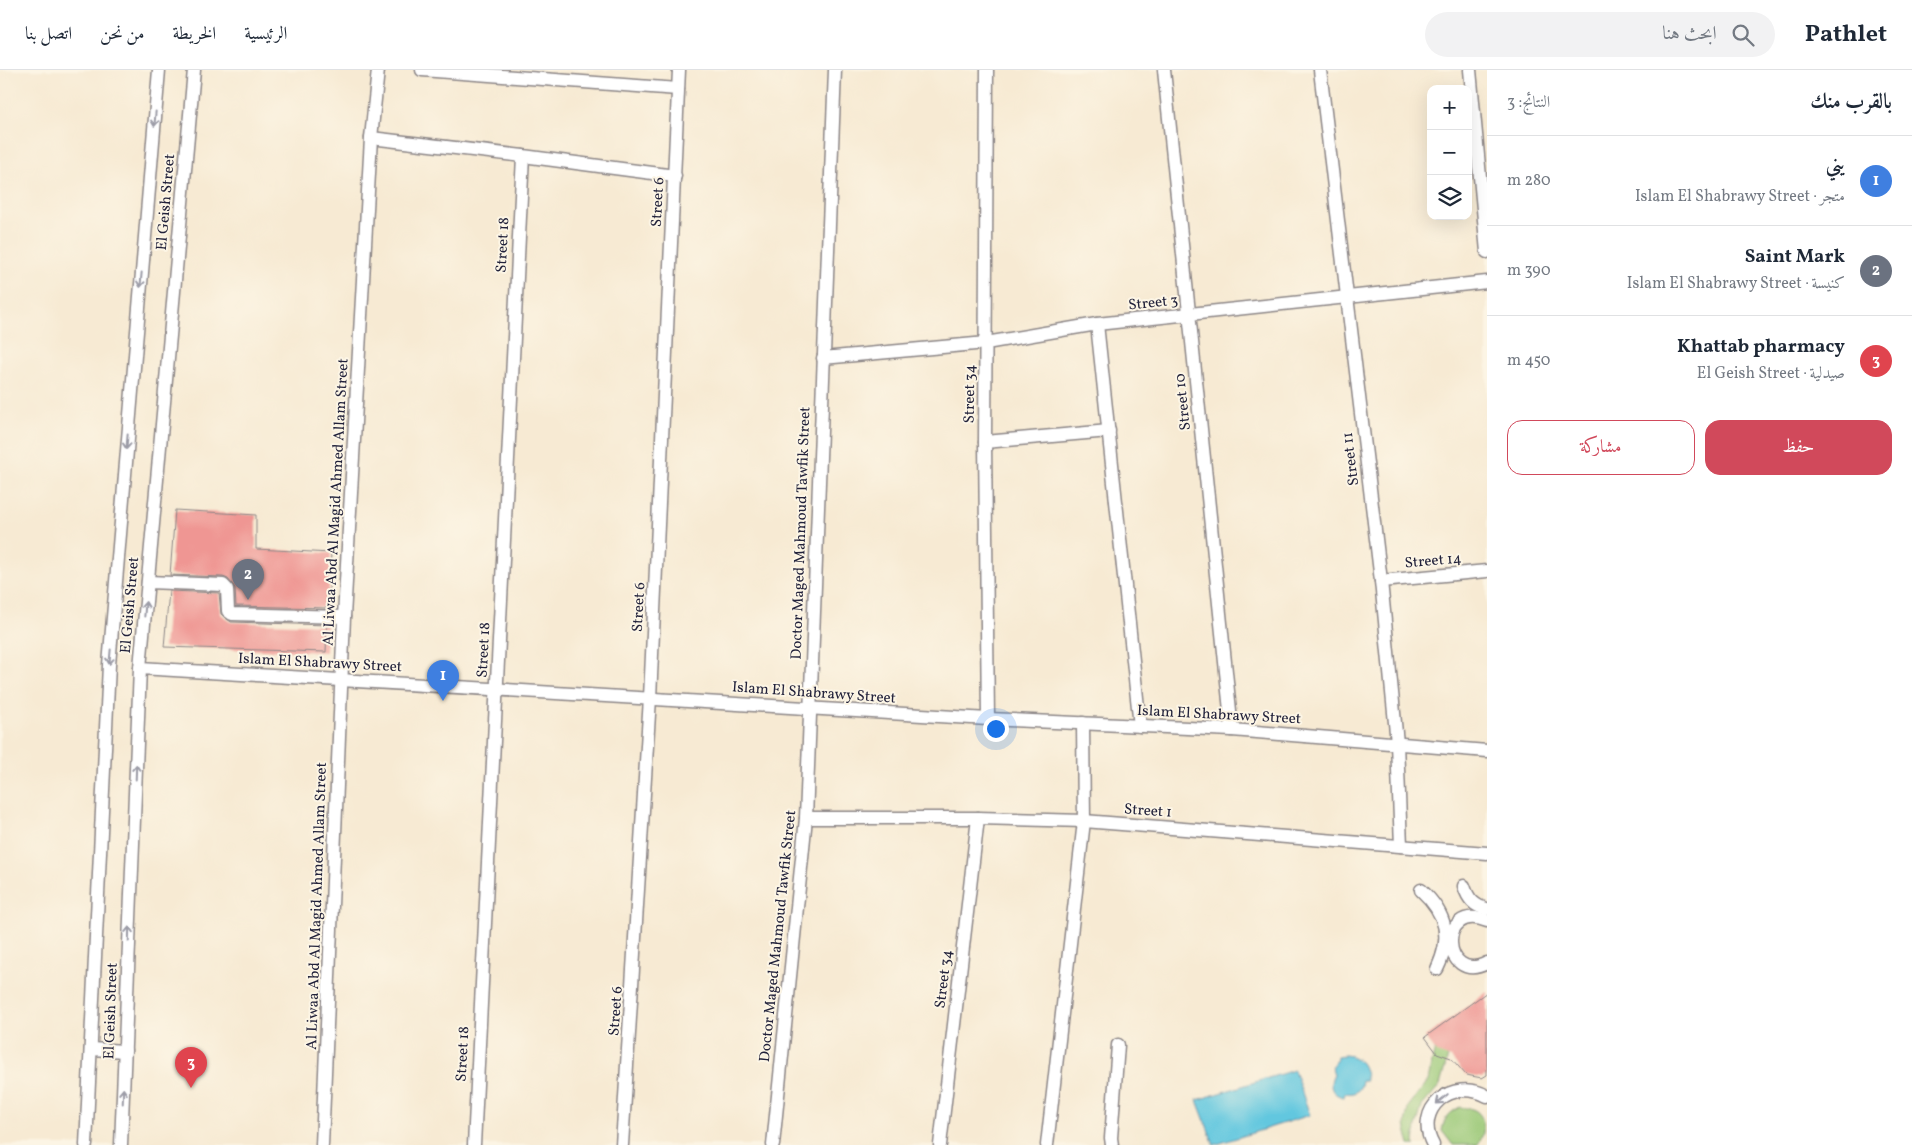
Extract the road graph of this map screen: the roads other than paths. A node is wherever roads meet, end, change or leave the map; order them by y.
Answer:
1 (159, 70) edge
2 (194, 70) edge
3 (378, 70) edge
4 (422, 70) edge
5 (679, 70) edge
6 (835, 70) edge
7 (987, 70) edge
8 (1164, 70) edge
9 (1320, 70) edge
10 (1470, 70) edge
11 (678, 89) junction
12 (371, 138) junction
13 (523, 156) junction
14 (675, 176) junction
15 (1487, 252) edge
16 (1487, 282) edge
17 (1348, 298) junction
18 (1189, 314) junction
19 (1097, 324) junction
20 (986, 343) junction
21 (823, 358) junction
22 (1110, 431) junction
23 (985, 442) junction
24 (1487, 572) edge
25 (1381, 581) junction
26 (148, 582) junction
27 (344, 617) junction
28 (140, 668) junction
29 (342, 679) junction
30 (497, 689) junction
31 (650, 698) junction
32 (810, 708) junction
33 (988, 719) junction
34 (1083, 723) junction
35 (1140, 726) junction
36 (1232, 730) junction
37 (1397, 743) junction
38 (1487, 751) edge
39 (806, 818) junction
40 (978, 818) junction
41 (1084, 821) junction
42 (1401, 846) junction
43 (1487, 853) edge
44 (1464, 886) dead end
45 (1422, 890) dead end
46 (1487, 909) edge
47 (1487, 921) edge
48 (1448, 942) junction
49 (1486, 965) edge
50 (1437, 969) dead end
51 (1118, 1045) dead end
52 (91, 1049) junction
53 (125, 1051) junction
54 (1487, 1096) edge
55 (86, 1145) edge
56 (121, 1145) edge
57 (322, 1145) edge
58 (474, 1145) edge
59 (622, 1145) edge
60 (773, 1145) edge
61 (940, 1145) edge
62 (1047, 1145) edge
63 (1112, 1145) edge
64 (1433, 1145) edge

1 -> 52 street, El Geish Street
2 - 26 street, El Geish Street
3 - 12 street, Al Liwaa Abd Al Magid Ahmed Allam Street
4 - 11 street
5 - 11 street, Street 6
6 - 21 street, Doctor Maged Mahmoud Tawfik Street
7 - 20 street, Street 34
8 - 18 street, Street 10
9 - 17 street, Street 11
10 - 15 street
11 - 14 street, Street 6
12 - 13 street
12 - 27 street, Al Liwaa Abd Al Magid Ahmed Allam Street
13 - 14 street
13 - 30 street, Street 18
14 - 31 street, Street 6
16 - 17 street, Street 3
17 - 18 street, Street 3
17 - 25 street, Street 11
18 - 19 street, Street 3
18 - 36 street, Street 10
19 - 20 street, Street 3
19 - 22 street
20 - 21 street, Street 3
20 - 23 street, Street 34
21 - 32 street, Doctor Maged Mahmoud Tawfik Street
22 - 23 street
22 - 35 street
23 - 33 street, Street 34
24 - 25 street, Street 14
25 - 37 street, Street 11
26 - 27 street
28 -> 26 street, El Geish Street
27 - 29 street, Al Liwaa Abd Al Magid Ahmed Allam Street
28 - 29 street, Islam El Shabrawy Street
53 -> 28 street, El Geish Street
29 - 30 street, Islam El Shabrawy Street
29 - 57 street, Al Liwaa Abd Al Magid Ahmed Allam Street
30 - 31 street, Islam El Shabrawy Street
30 - 58 street, Street 18
31 - 32 street, Islam El Shabrawy Street
31 - 59 street, Street 6
32 - 33 street, Islam El Shabrawy Street
32 - 39 street, Doctor Maged Mahmoud Tawfik Street
33 - 34 street, Islam El Shabrawy Street
34 - 35 street, Islam El Shabrawy Street
34 - 41 street
35 - 36 street, Islam El Shabrawy Street
36 - 37 street, Islam El Shabrawy Street
37 - 38 street, Islam El Shabrawy Street
37 - 42 street, Street 11
39 - 40 street, Street 1
39 - 60 street, Doctor Maged Mahmoud Tawfik Street
40 - 41 street, Street 1
40 - 61 street, Street 34
41 - 42 street, Street 1
41 - 62 street
42 - 43 street, Street 1
44 - 46 street
45 - 48 street
47 - 48 street
48 - 49 street
48 - 50 street
51 - 63 street
52 - 53 street
52 - 55 street, El Geish Street
56 -> 53 street, El Geish Street
54 -> 64 street

